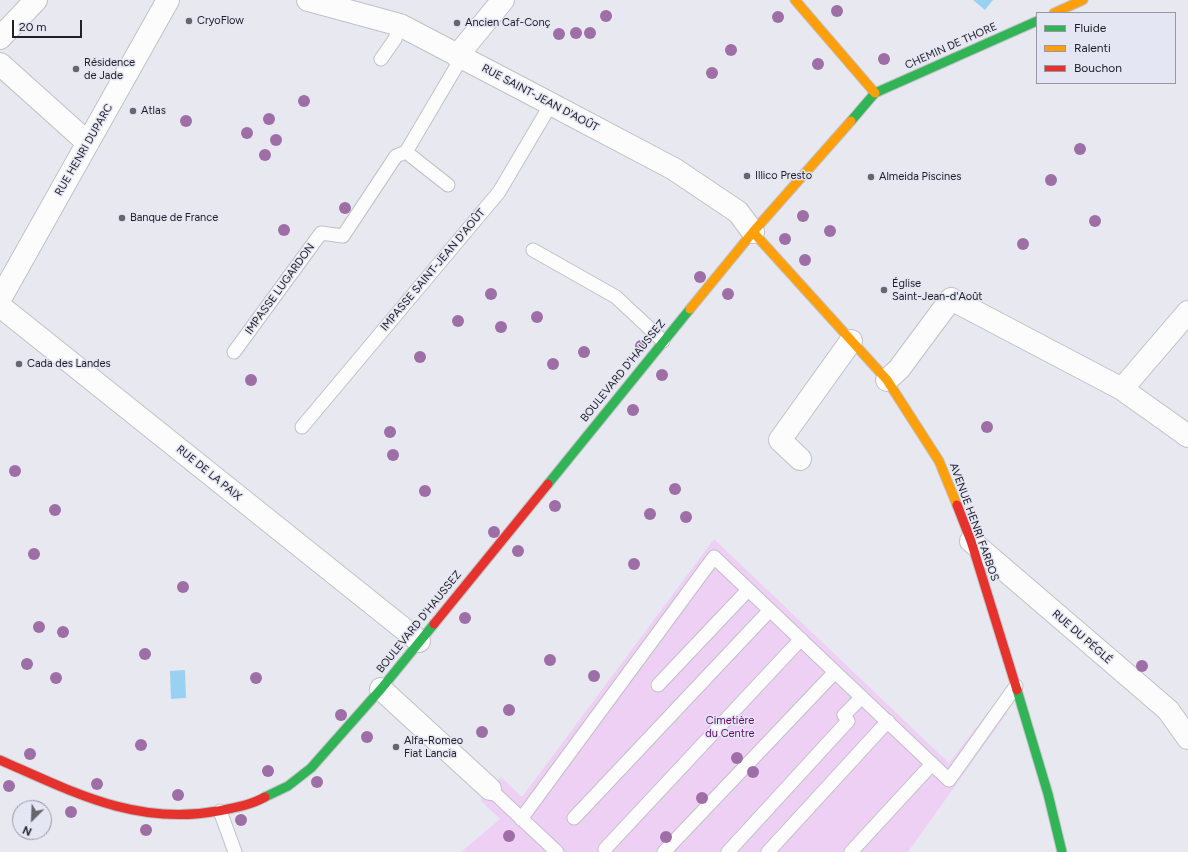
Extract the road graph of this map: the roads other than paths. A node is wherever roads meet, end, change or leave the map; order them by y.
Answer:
1 (36, 0) edge
2 (168, 0) edge
3 (308, 0) edge
4 (503, 0) edge
5 (795, 0) edge
6 (1083, 0) edge
7 (1056, 12) edge
8 (1036, 21) edge
9 (400, 25) junction
10 (0, 38) edge
11 (460, 57) junction
12 (381, 59) dead end
13 (0, 64) edge
14 (875, 93) junction
15 (551, 104) junction
16 (88, 144) junction
17 (406, 152) junction
18 (448, 185) dead end
19 (753, 232) junction
20 (533, 250) dead end
21 (0, 299) edge
22 (0, 306) edge
23 (1188, 312) edge
24 (664, 341) junction
25 (851, 341) junction
26 (234, 352) dead end
27 (886, 380) junction
28 (1122, 389) junction
29 (302, 427) dead end
30 (1188, 436) edge
31 (800, 459) dead end
32 (971, 541) junction
33 (748, 590) junction
34 (770, 610) junction
35 (801, 639) junction
36 (419, 641) junction
37 (835, 672) junction
38 (658, 685) dead end
39 (1016, 686) junction
40 (381, 689) junction
41 (862, 697) junction
42 (888, 721) junction
43 (1188, 738) edge
44 (0, 760) edge
45 (932, 764) junction
46 (490, 789) joint
47 (220, 812) junction
48 (574, 818) dead end
49 (521, 819) junction
50 (605, 849) dead end
51 (235, 852) edge
52 (557, 852) edge
53 (664, 852) edge
54 (728, 852) edge
55 (768, 852) edge
56 (851, 852) edge
57 (1062, 852) edge

1 - 10 street
2 - 16 street, RUE HENRI DUPARC
3 - 9 street, RUE SAINT-JEAN D'AOÛT
4 - 11 street
5 - 14 main road
6 - 7 main road
8 - 14 main road, CHEMIN DE THORE
9 - 11 street, RUE SAINT-JEAN D'AOÛT
9 - 12 lane
11 - 15 street, RUE SAINT-JEAN D'AOÛT
11 - 17 lane, IMPASSE LUGARDON
13 - 16 street
14 - 19 main road, BOULEVARD D'HAUSSEZ
15 - 19 street, RUE SAINT-JEAN D'AOÛT
15 - 29 lane, IMPASSE SAINT-JEAN D'AOÛT
16 - 21 street, RUE HENRI DUPARC
17 - 18 lane
17 - 26 lane, IMPASSE LUGARDON
19 - 24 main road, BOULEVARD D'HAUSSEZ
19 - 25 main road, AVENUE HENRI FARBOS
20 - 24 lane
22 - 36 street, RUE DE LA PAIX
23 - 28 street
24 - 36 main road, BOULEVARD D'HAUSSEZ
25 - 27 main road, AVENUE HENRI FARBOS
25 - 31 street
27 - 28 street
27 - 32 main road, AVENUE HENRI FARBOS
28 - 30 street
32 - 39 main road, AVENUE HENRI FARBOS
32 - 43 street, RUE DU PÉGLÉ
33 - 34 lane
33 - 38 lane
33 - 49 lane
34 - 35 lane
34 - 48 lane
35 - 37 lane
35 - 50 lane
36 - 40 main road, BOULEVARD D'HAUSSEZ
37 - 41 lane
37 - 53 lane
39 - 45 lane
39 - 57 main road, AVENUE HENRI FARBOS
40 - 46 street
40 - 47 main road, BOULEVARD D'HAUSSEZ
41 - 42 lane
41 - 54 lane
42 - 45 lane
42 - 55 lane
44 - 47 main road, BOULEVARD D'HAUSSEZ
45 - 56 lane
46 - 49 lane
47 - 51 lane
49 - 52 lane

